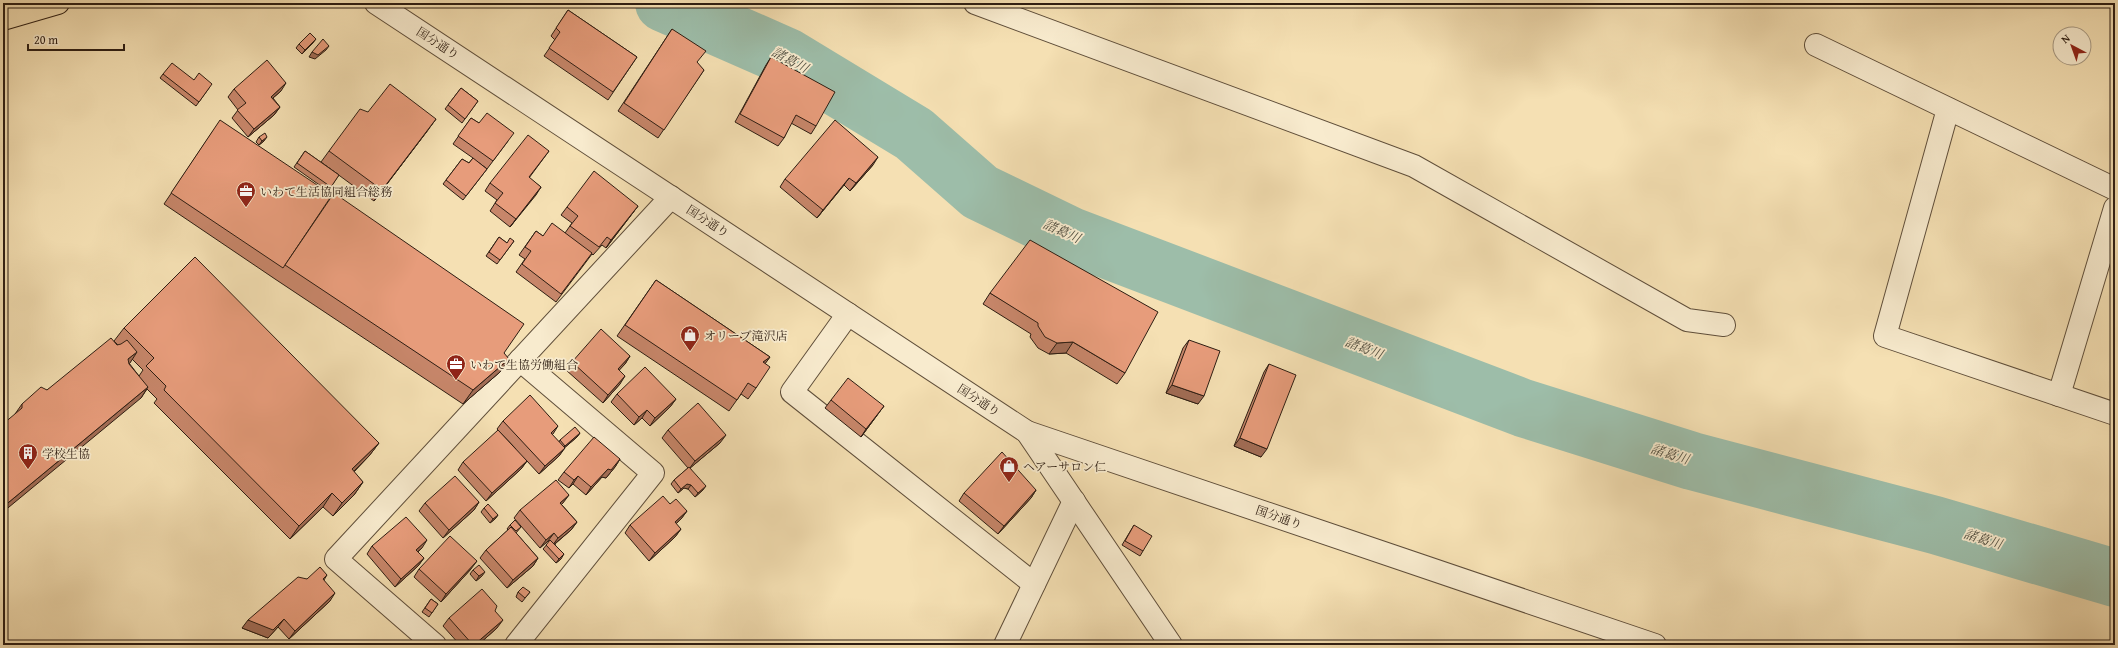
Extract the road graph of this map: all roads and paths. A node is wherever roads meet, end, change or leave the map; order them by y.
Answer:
1 (58, 3) edge
2 (376, 3) edge
3 (975, 3) edge
4 (3, 19) edge
5 (1816, 45) dead end
6 (1948, 109) junction
7 (2115, 190) edge
8 (671, 197) junction
9 (2115, 208) edge
10 (848, 314) junction
11 (1724, 325) dead end
12 (520, 360) junction
13 (2059, 395) junction
14 (2115, 414) edge
15 (1027, 432) junction
16 (1074, 501) junction
17 (1034, 584) junction
18 (435, 645) edge
19 (516, 645) edge
20 (1005, 645) edge
21 (1171, 645) edge
22 (1655, 645) edge

1 - 4 main road
2 - 8 street, 国分通り
3 - 11 street
5 - 6 street
6 - 7 street
6 - 13 street
8 - 10 street, 国分通り
8 - 12 street
9 - 13 street
10 - 15 street, 国分通り
10 - 17 street
12 - 18 street
12 - 19 street
13 - 14 street
15 - 16 street
15 - 22 street, 国分通り
16 - 17 street
16 - 21 street
17 - 20 street

